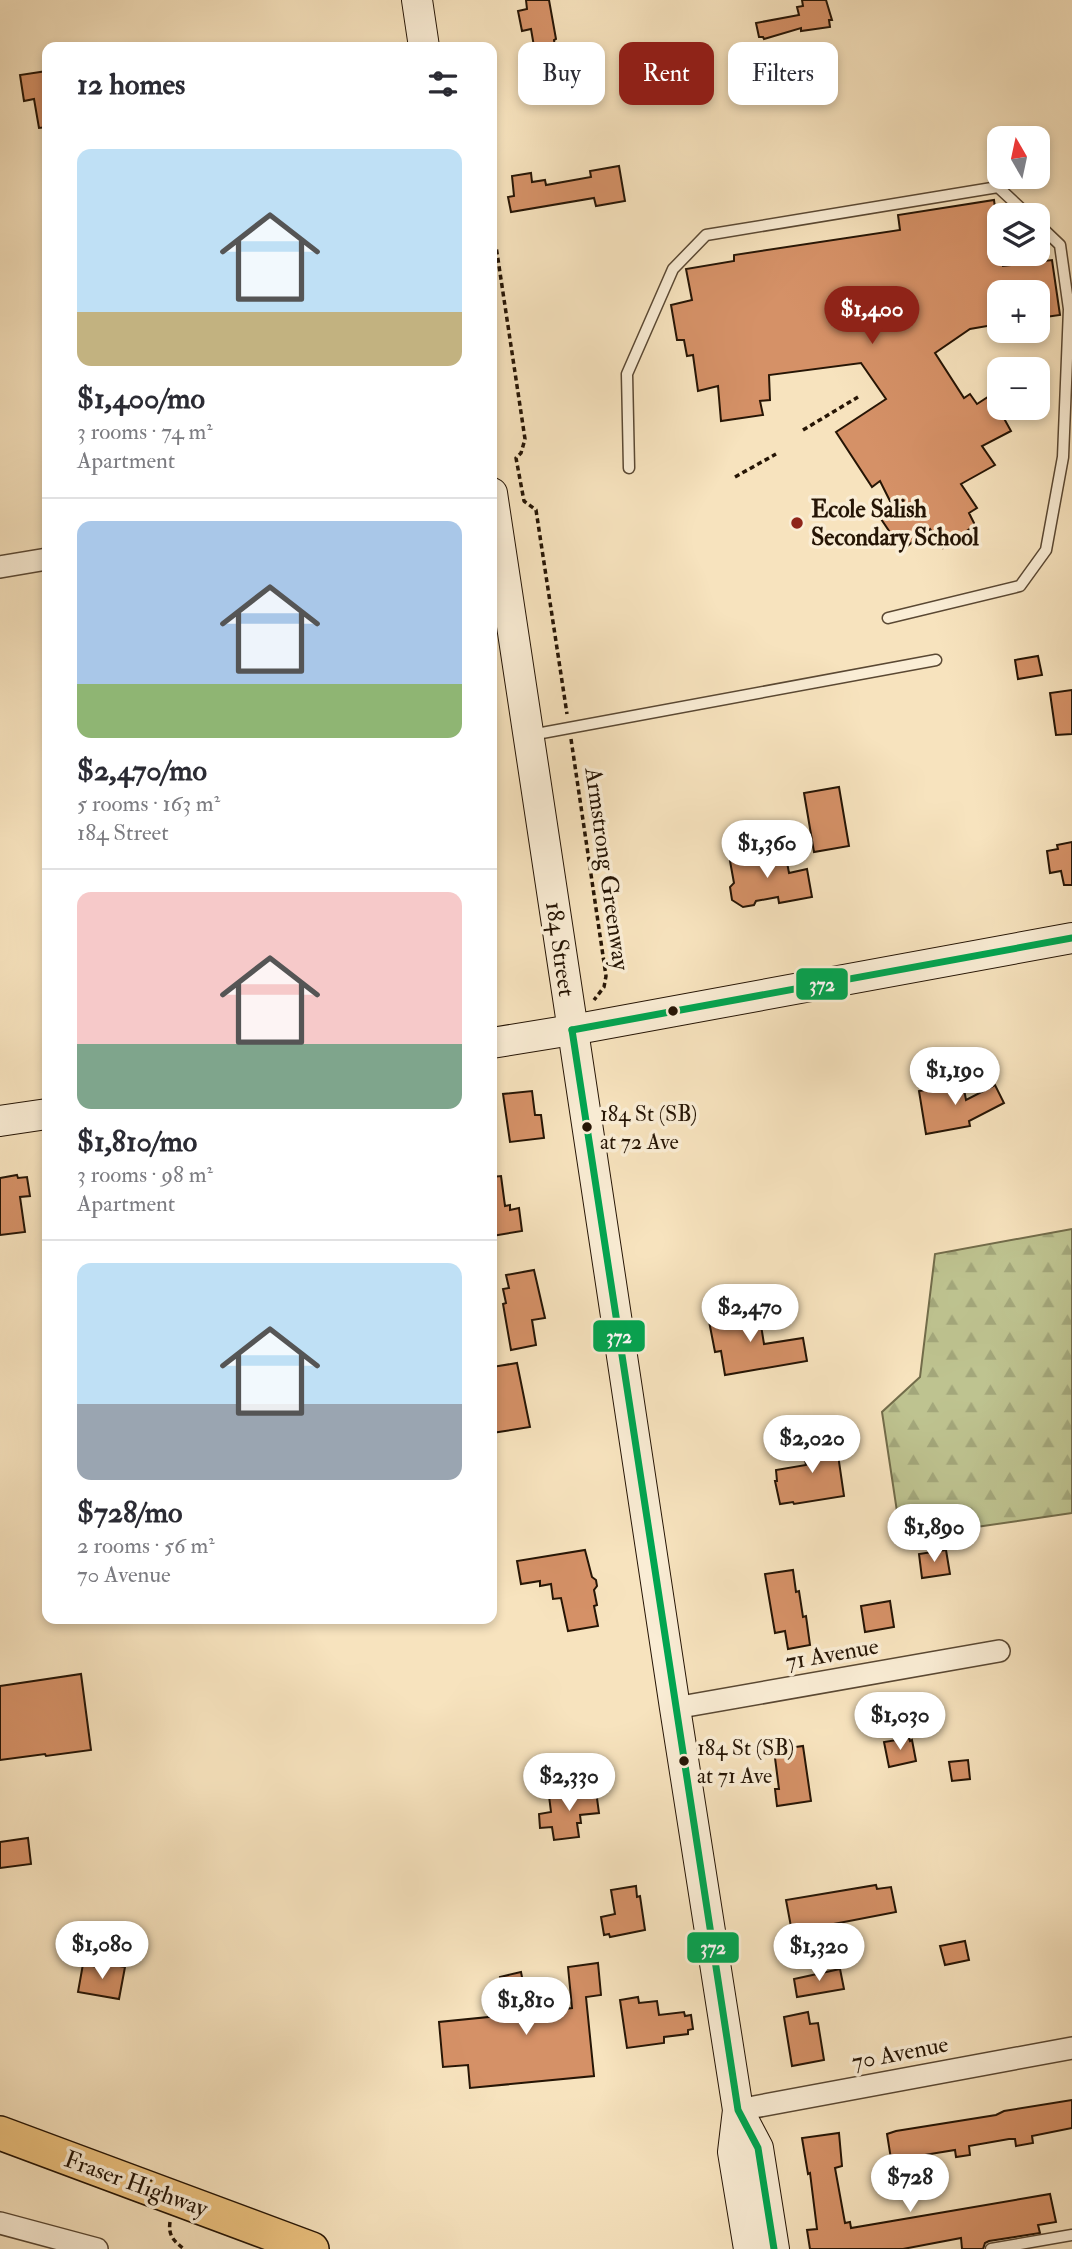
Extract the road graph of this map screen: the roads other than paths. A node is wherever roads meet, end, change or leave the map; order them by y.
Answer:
1 (417, 0) edge
2 (423, 42) edge
3 (1015, 203) edge
4 (1050, 233) edge
5 (1066, 245) edge
6 (629, 468) dead end
7 (497, 527) edge
8 (42, 560) edge
9 (0, 567) edge
10 (888, 618) dead end
11 (936, 660) dead end
12 (528, 736) junction
13 (1072, 939) edge
14 (572, 1030) junction
15 (497, 1042) edge
16 (42, 1115) edge
17 (0, 1121) edge
18 (999, 1651) dead end
19 (675, 1708) junction
20 (1072, 2048) edge
21 (738, 2110) junction
22 (0, 2133) edge
23 (0, 2222) edge
24 (1072, 2235) edge
25 (97, 2249) edge
26 (312, 2249) edge
27 (749, 2249) edge
28 (774, 2249) edge
29 (991, 2249) edge

1 - 2 main road
3 - 6 lane
4 - 5 lane
5 - 10 lane
7 - 12 main road, 184 Street
8 - 9 street
11 - 12 lane
12 - 14 main road, 184 Street
13 - 14 main road
14 - 15 main road
14 - 19 main road, 184 Street
16 - 17 main road
18 - 19 street, 71 Avenue
19 - 21 main road, 184 Street
20 - 21 street, 70 Avenue
21 - 27 main road, 184 Street
21 - 28 main road, 184 Street
22 - 26 main road, Fraser Highway
23 - 25 street
24 - 29 lane

